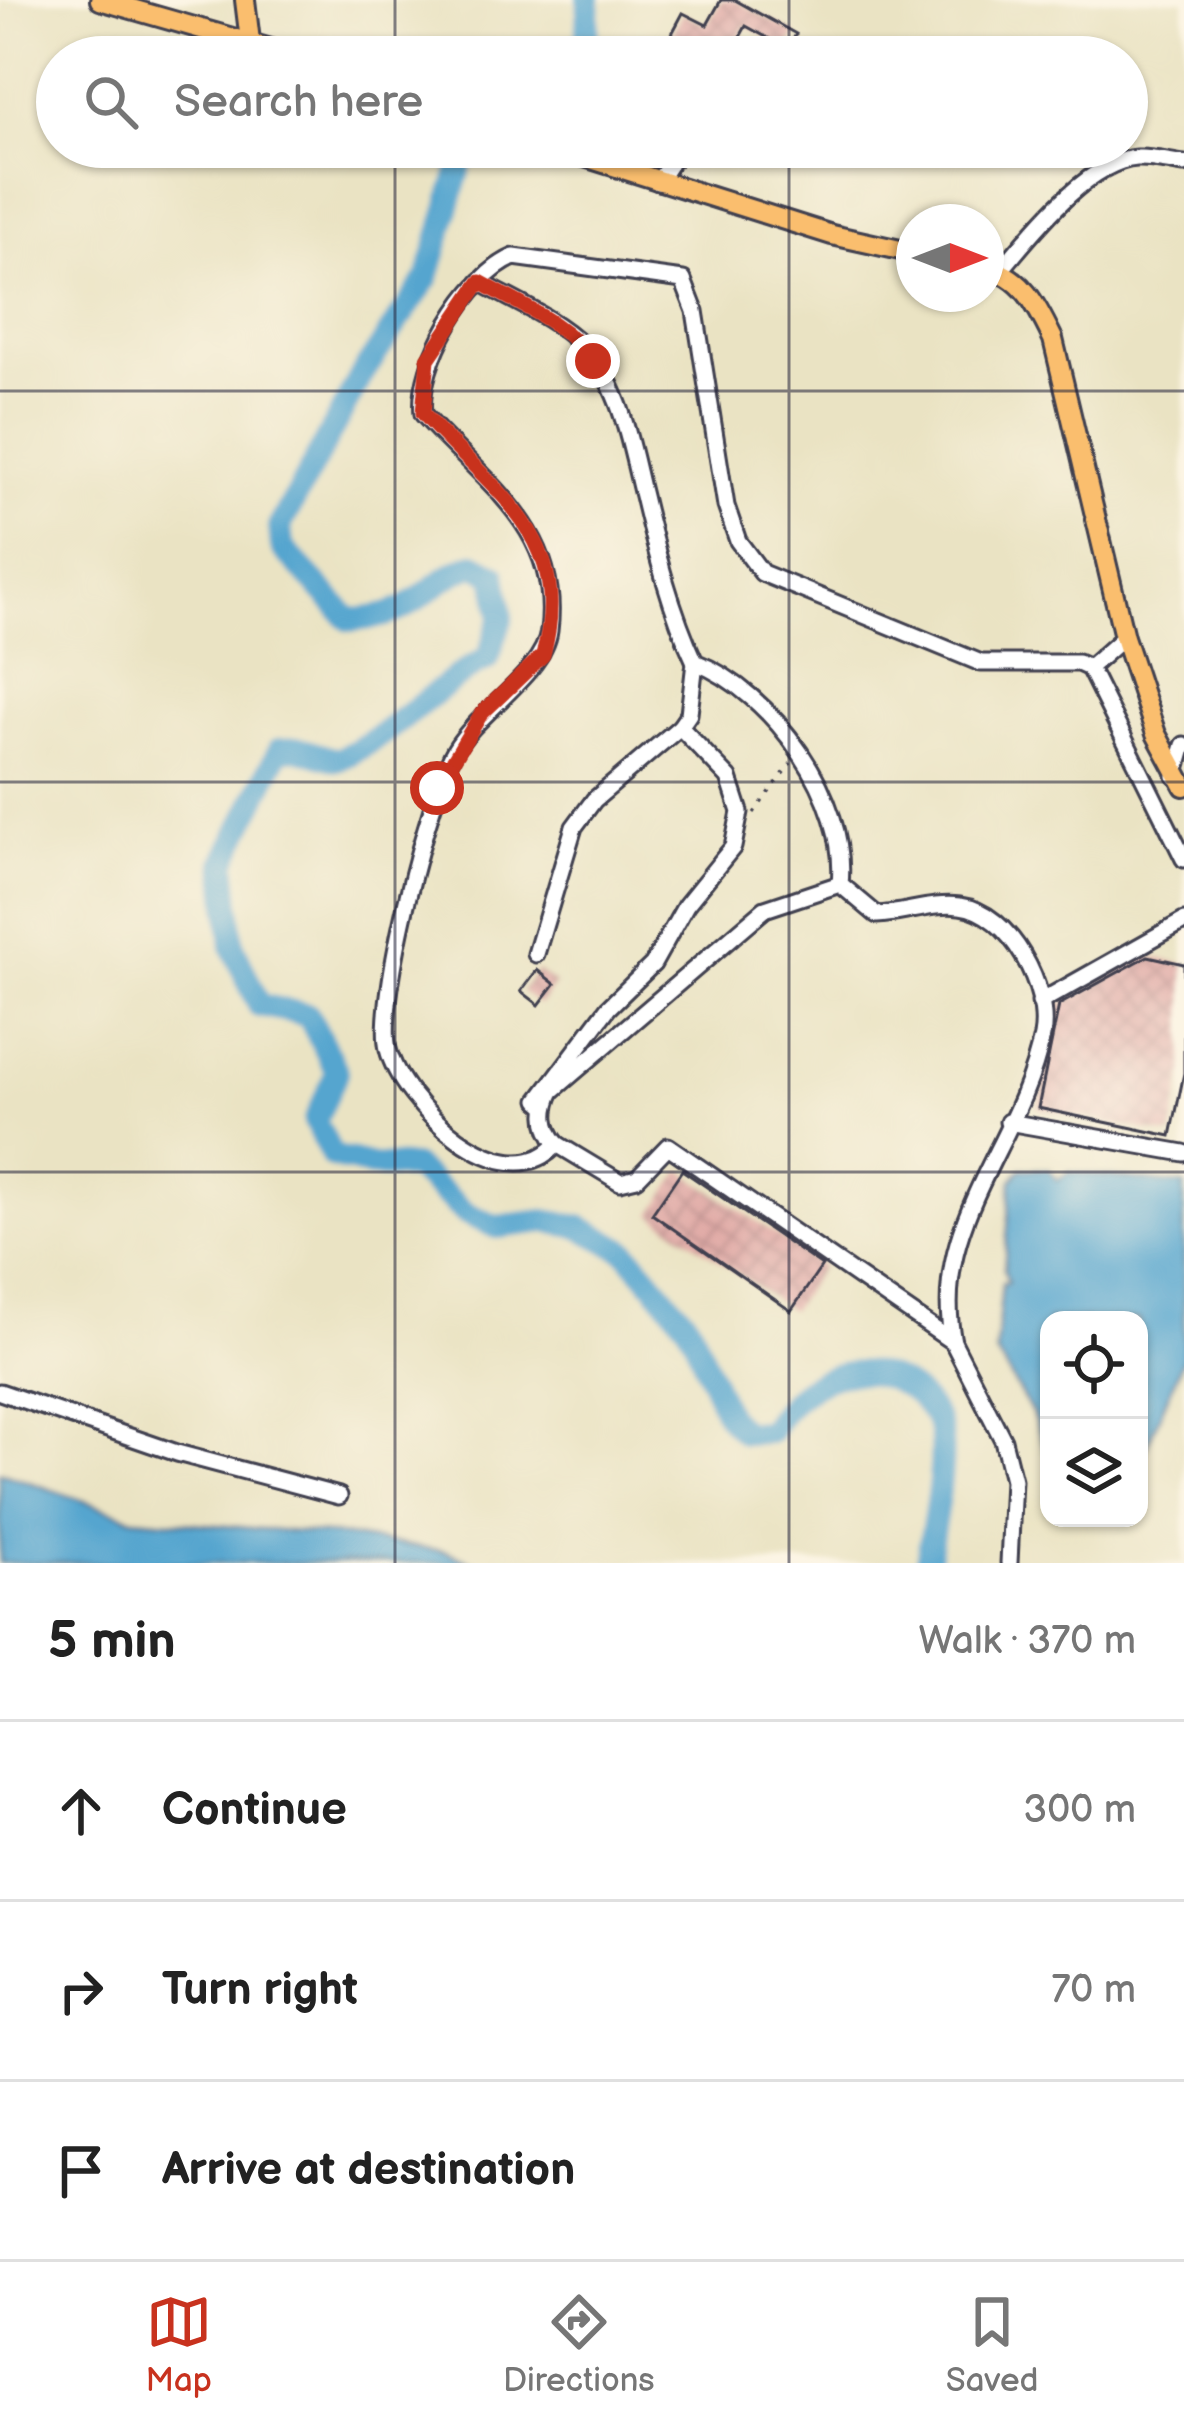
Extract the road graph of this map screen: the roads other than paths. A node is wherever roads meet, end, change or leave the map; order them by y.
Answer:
1 (100, 0) edge
2 (245, 0) edge
3 (232, 36) edge
4 (249, 36) edge
5 (1148, 160) edge
6 (1184, 164) edge
7 (616, 168) edge
8 (667, 168) edge
9 (1112, 168) edge
10 (658, 182) junction
11 (896, 249) edge
12 (1004, 258) edge
13 (1004, 277) edge
14 (480, 282) junction
15 (1124, 638) junction
16 (695, 662) junction
17 (1089, 668) junction
18 (680, 727) junction
19 (1184, 745) edge
20 (1180, 781) edge
21 (1184, 859) edge
22 (840, 884) junction
23 (1184, 921) edge
24 (536, 954) dead end
25 (1040, 1002) junction
26 (545, 1106) junction
27 (1008, 1122) junction
28 (557, 1144) junction
29 (1184, 1154) edge
30 (953, 1342) junction
31 (0, 1392) edge
32 (339, 1496) dead end
33 (1009, 1563) edge

1 - 3 main road
2 - 4 main road
5 - 6 street
7 - 10 main road
8 - 10 street
9 - 12 street
10 - 11 main road
13 - 15 main road
14 - 16 street
14 - 17 street
14 - 28 street
15 - 17 street
15 - 20 main road
16 - 18 street
16 - 22 street
17 - 21 street
18 - 24 street
18 - 26 street
19 - 20 street
22 - 25 street
22 - 26 street
23 - 25 street
25 - 27 street
26 - 28 street
27 - 29 street
27 - 30 street
28 - 30 street
30 - 33 street
31 - 32 street

